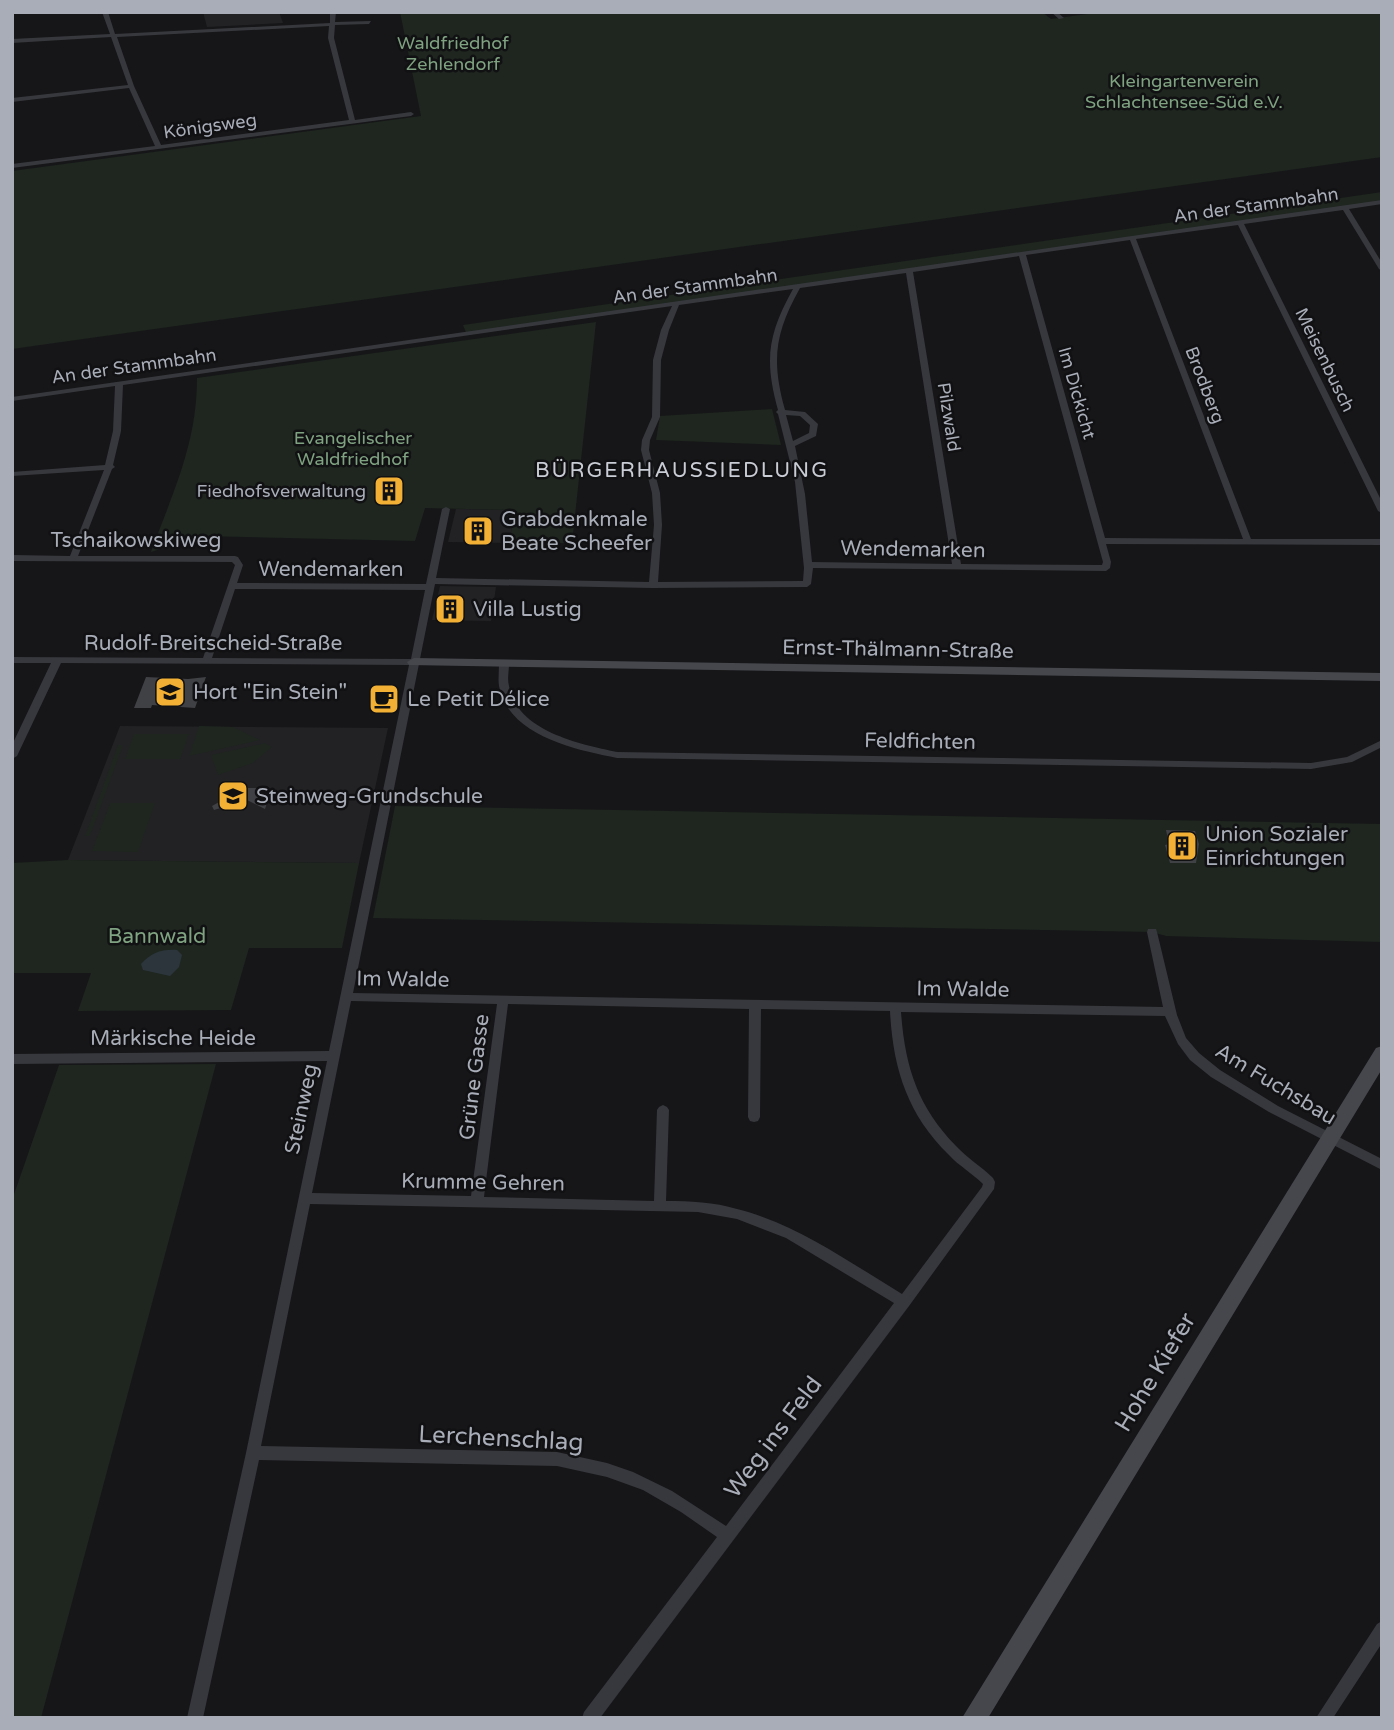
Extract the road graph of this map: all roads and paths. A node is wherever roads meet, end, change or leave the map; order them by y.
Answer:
1 (105, 12) edge
2 (333, 12) edge
3 (1052, 12) edge
4 (1061, 18) dead end
5 (332, 23) junction
6 (369, 23) dead end
7 (114, 36) junction
8 (12, 41) edge
9 (131, 86) junction
10 (12, 100) edge
11 (411, 114) dead end
12 (352, 121) junction
13 (159, 147) junction
14 (12, 166) edge
15 (1382, 202) edge
16 (1345, 207) junction
17 (1240, 223) junction
18 (1133, 239) junction
19 (1021, 254) junction
20 (1382, 269) edge
21 (909, 271) junction
22 (797, 287) junction
23 (676, 305) junction
24 (120, 384) junction
25 (12, 399) edge
26 (780, 412) junction
27 (791, 445) junction
28 (111, 467) junction
29 (12, 474) edge
30 (446, 509) dead end
31 (1382, 511) edge
32 (1101, 541) junction
33 (1248, 542) junction
34 (1382, 542) edge
35 (74, 556) junction
36 (12, 558) edge
37 (807, 565) junction
38 (957, 567) junction
39 (430, 584) junction
40 (653, 585) junction
41 (232, 586) junction
42 (58, 659) junction
43 (12, 660) edge
44 (207, 660) junction
45 (414, 662) junction
46 (504, 664) junction
47 (1382, 677) edge
48 (1382, 743) edge
49 (12, 756) edge
50 (1152, 932) dead end
51 (345, 997) junction
52 (503, 1000) junction
53 (755, 1004) junction
54 (895, 1007) junction
55 (1171, 1012) junction
56 (1382, 1053) edge
57 (334, 1056) junction
58 (12, 1059) edge
59 (663, 1110) dead end
60 (754, 1117) dead end
61 (1330, 1139) junction
62 (1382, 1166) edge
63 (304, 1198) junction
64 (477, 1201) junction
65 (660, 1205) junction
66 (904, 1302) junction
67 (253, 1453) junction
68 (728, 1536) junction
69 (1382, 1629) edge
70 (1377, 1647) edge
71 (195, 1718) edge
72 (590, 1718) edge
73 (974, 1718) edge
74 (1324, 1718) edge

1 - 7 street
2 - 5 street
3 - 4 street
5 - 6 street
5 - 7 street
5 - 12 street
7 - 8 street
7 - 9 street
9 - 10 street
9 - 13 street
11 - 12 street, Königsweg
12 - 13 street, Königsweg
13 - 14 street, Königsweg
15 - 16 street, An der Stammbahn
16 - 17 street, An der Stammbahn
16 - 20 street
17 - 18 street, An der Stammbahn
17 - 31 street, Meisenbusch
18 - 19 street, An der Stammbahn
18 - 33 street, Brodberg
19 - 21 street, An der Stammbahn
19 - 32 street, Im Dickicht
21 - 22 street, An der Stammbahn
21 - 38 street, Pilzwald
22 - 23 street, An der Stammbahn
22 - 26 street
23 - 24 street, An der Stammbahn
23 - 40 street
24 - 25 street, An der Stammbahn
24 - 28 street
26 - 27 street
26 - 27 street
27 - 37 street
28 - 29 street
28 - 35 street
30 - 39 street, Steinweg
32 - 33 street
32 - 38 street, Wendemarken
33 - 34 street
35 - 36 street, Tschaikowskiweg
35 - 41 street, Tschaikowskiweg
37 - 38 street, Wendemarken
37 - 40 street, Wendemarken
39 - 40 street, Wendemarken
39 - 41 street, Wendemarken
39 - 45 street, Steinweg
41 - 44 street, Tschaikowskiweg
42 - 43 street, Rudolf-Breitscheid-Straße
42 - 44 street, Rudolf-Breitscheid-Straße
42 - 49 street
44 - 45 street, Rudolf-Breitscheid-Straße
45 - 46 street, Ernst-Thälmann-Straße
45 - 51 street, Steinweg
46 - 47 street, Ernst-Thälmann-Straße
46 - 48 street, Feldfichten
50 - 55 street, Am Fuchsbau
51 - 52 street, Im Walde
51 - 57 street, Steinweg
52 - 53 street, Im Walde
52 - 64 street, Grüne Gasse
53 - 54 street, Im Walde
53 - 60 street
54 - 55 street, Im Walde
54 - 66 street, Weg ins Feld
55 - 61 street, Am Fuchsbau
56 - 61 street, Hohe Kiefer
57 - 58 street, Märkische Heide
57 - 63 street, Steinweg
59 - 65 street
61 - 62 street, Am Fuchsbau
61 - 73 street, Hohe Kiefer
63 - 64 street, Krumme Gehren
63 - 67 street, Steinweg
64 - 65 street, Krumme Gehren
65 - 66 street, Krumme Gehren
66 - 68 street, Weg ins Feld
67 - 68 street, Lerchenschlag
67 - 71 street, Steinweg
68 - 72 street, Weg ins Feld
69 - 70 street
70 - 74 street

